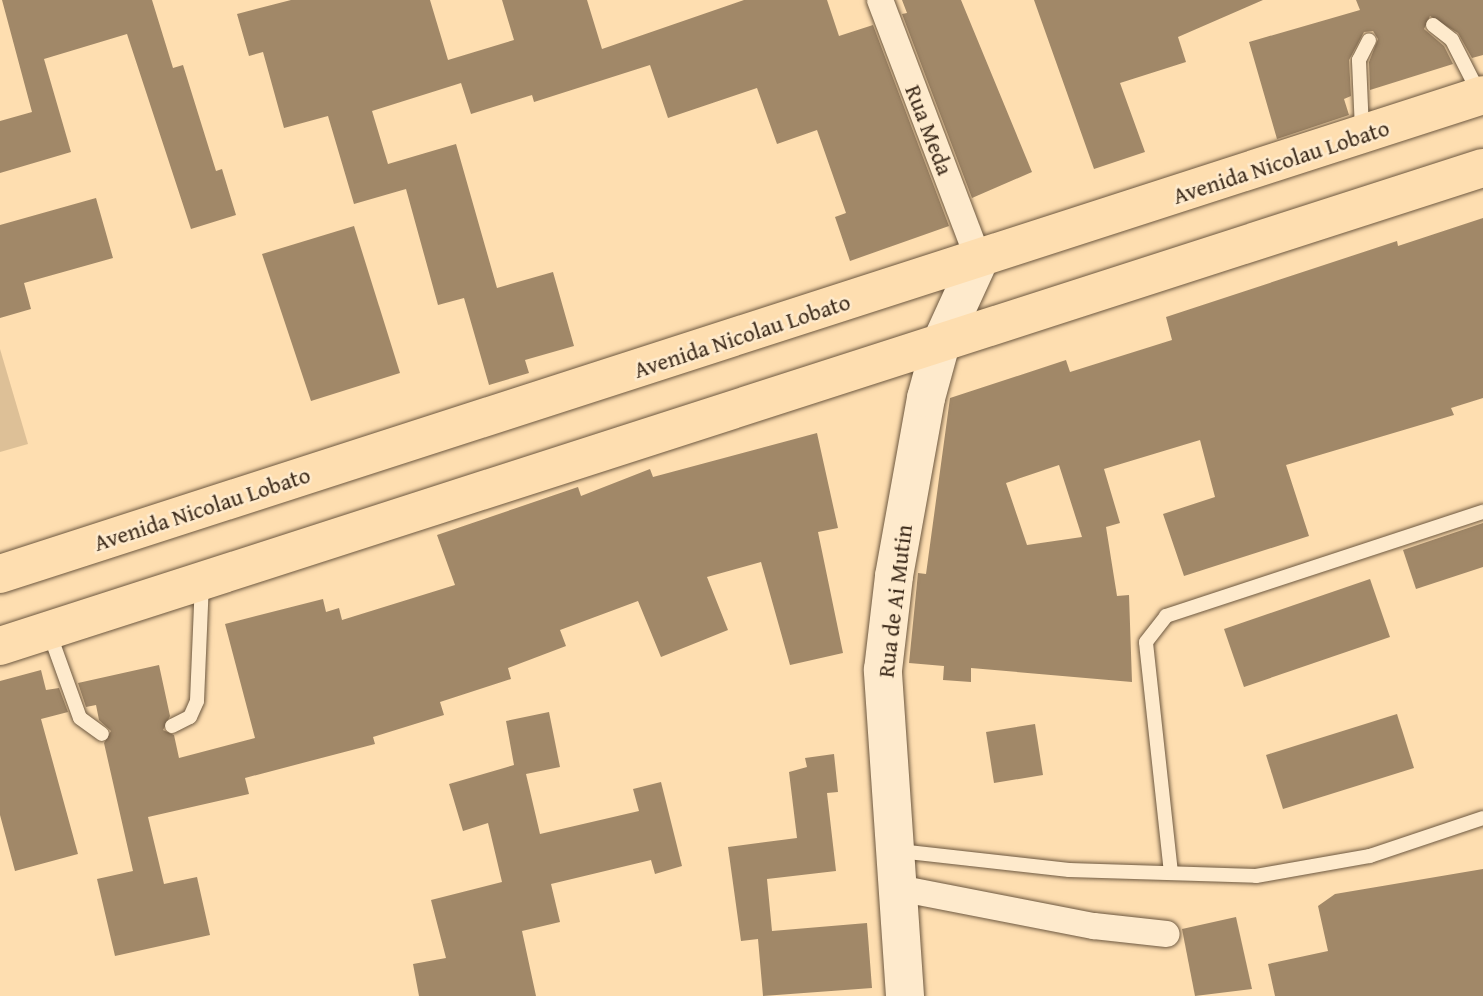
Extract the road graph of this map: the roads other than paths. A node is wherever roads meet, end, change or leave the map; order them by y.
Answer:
1 (880, 0) edge
2 (1433, 26) dead end
3 (1369, 40) dead end
4 (1482, 96) edge
5 (1363, 135) junction
6 (1483, 167) edge
7 (979, 260) junction
8 (941, 343) junction
9 (1483, 512) edge
10 (0, 574) edge
11 (202, 580) junction
12 (48, 630) junction
13 (0, 646) edge
14 (172, 726) dead end
15 (102, 734) dead end
16 (1483, 818) edge
17 (895, 851) junction
18 (1171, 873) junction
19 (898, 888) junction
20 (1167, 934) dead end
21 (905, 996) edge

1 - 7 street, Rua Meda
2 - 4 lane
3 - 5 lane
4 - 5 main road, Avenida Nicolau Lobato
5 - 7 main road, Avenida Nicolau Lobato
6 - 8 main road
7 - 8 street, Rua de Ai Mutin
7 - 10 main road, Avenida Nicolau Lobato
8 - 11 main road
8 - 17 street, Rua de Ai Mutin
9 - 18 lane
11 - 12 main road
11 - 14 lane
12 - 13 main road
12 - 15 lane
16 - 18 lane
17 - 18 lane
17 - 19 street, Rua de Ai Mutin
19 - 20 street
19 - 21 street, Rua de Ai Mutin

